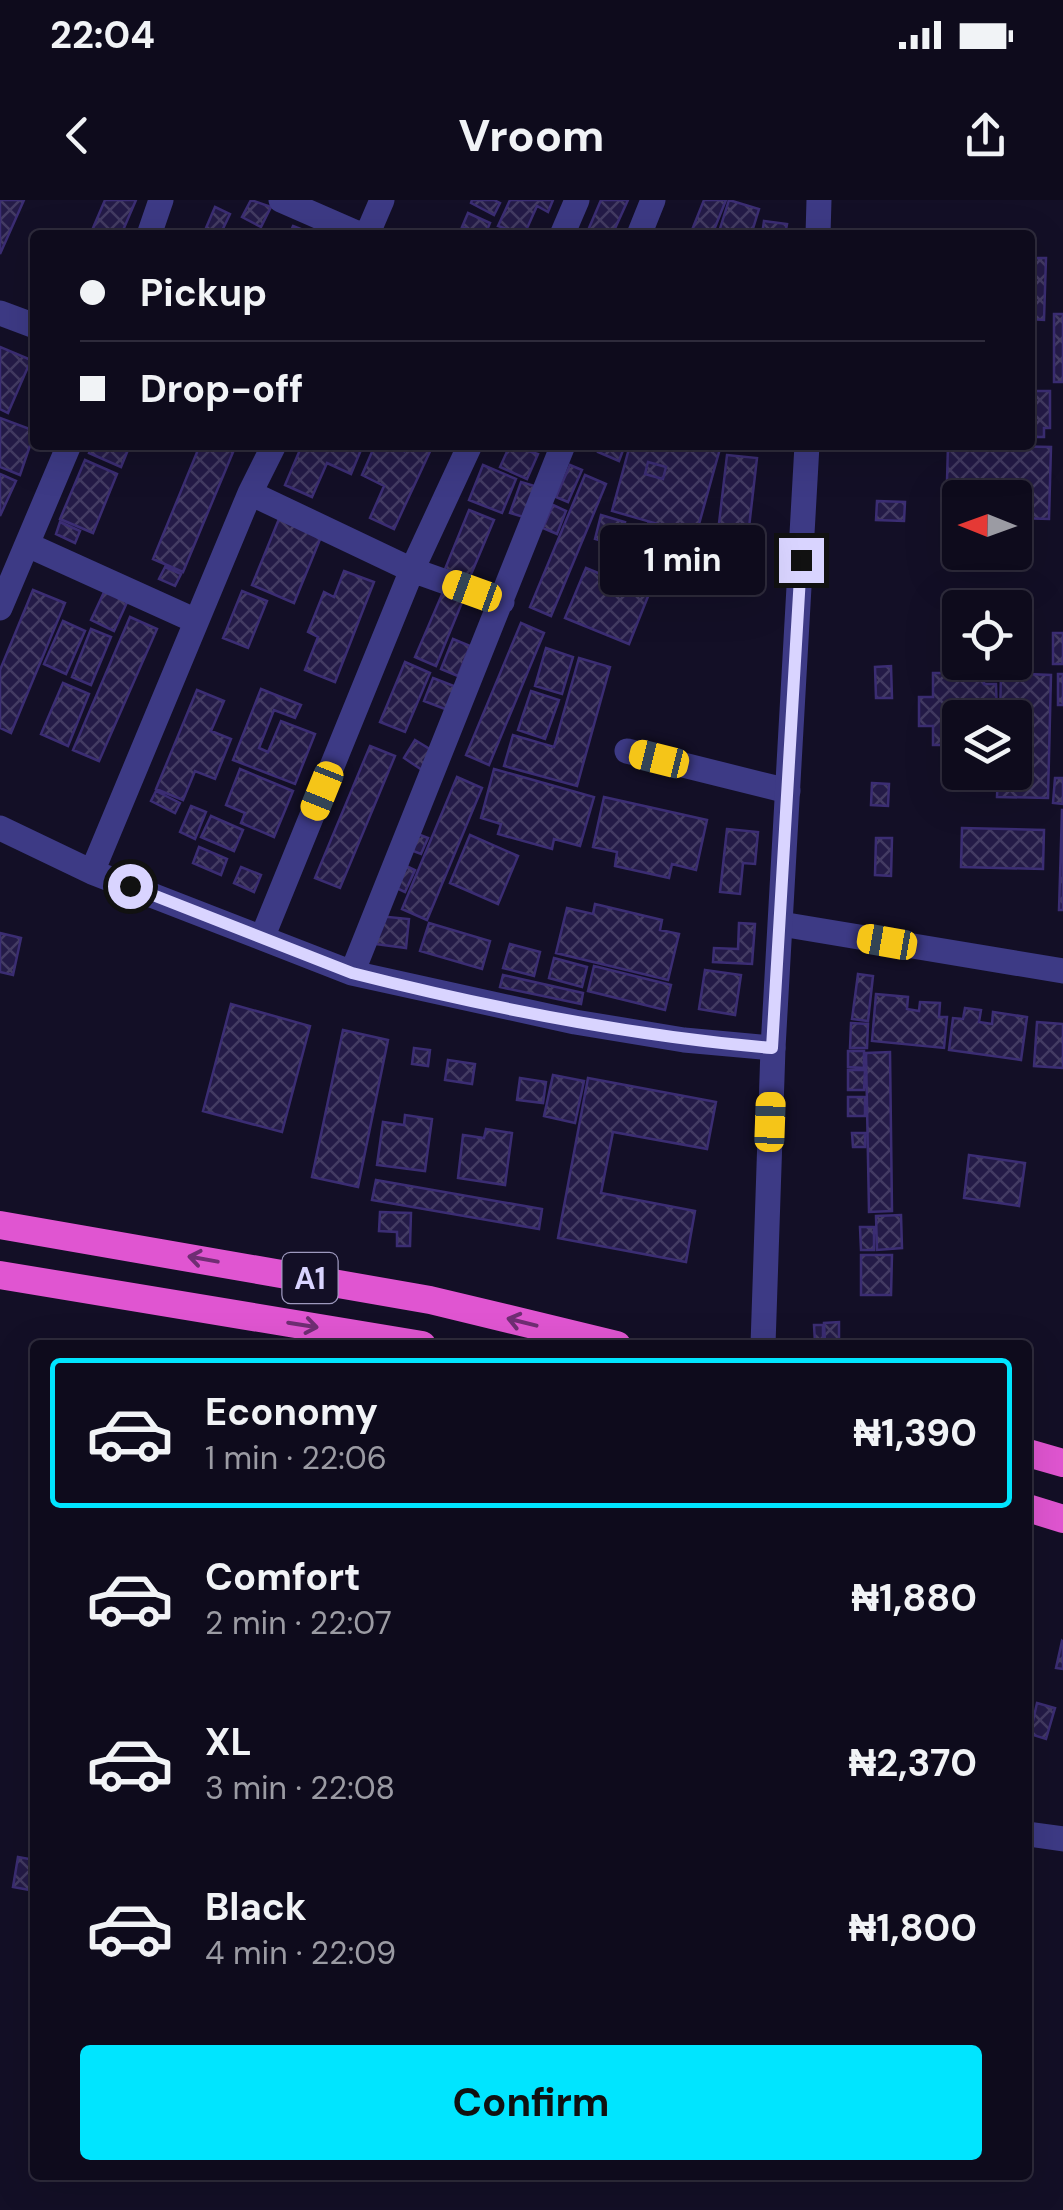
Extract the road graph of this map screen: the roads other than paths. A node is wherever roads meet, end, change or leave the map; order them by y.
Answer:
1 (161, 200) edge
2 (281, 200) edge
3 (382, 200) edge
4 (577, 200) edge
5 (653, 200) edge
6 (819, 200) edge
7 (151, 230) edge
8 (352, 230) edge
9 (367, 230) edge
10 (564, 230) edge
11 (641, 230) edge
12 (818, 230) edge
13 (0, 313) edge
14 (30, 324) edge
15 (67, 450) edge
16 (271, 450) edge
17 (468, 450) edge
18 (560, 450) edge
19 (807, 450) edge
20 (250, 494) junction
21 (28, 545) junction
22 (412, 570) junction
23 (502, 602) junction
24 (0, 608) edge
25 (196, 621) junction
26 (627, 751) dead end
27 (788, 792) junction
28 (0, 828) edge
29 (92, 872) junction
30 (782, 924) junction
31 (262, 938) junction
32 (1063, 971) edge
33 (352, 973) junction
34 (772, 1048) junction
35 (0, 1225) edge
36 (0, 1275) edge
37 (386, 1340) edge
38 (595, 1340) edge
39 (763, 1340) edge
40 (1032, 1454) edge
41 (1063, 1463) edge
42 (1032, 1509) edge
43 (1063, 1519) edge
44 (1032, 1835) edge
45 (1063, 1839) edge

1 - 7 street
2 - 8 street
3 - 9 street
4 - 10 street
5 - 11 street
6 - 12 street
13 - 14 street
15 - 21 street
16 - 20 street
17 - 22 street
18 - 23 street
19 - 27 street
20 - 22 street
20 - 25 street
21 - 24 street
21 - 25 street
22 - 23 street
22 - 31 street
23 - 33 street
25 - 29 street
26 - 27 street
27 - 30 street
28 - 29 street
29 - 31 street
30 - 32 street
30 - 34 street
31 - 33 street
33 - 34 street
34 - 39 street
38 -> 35 highway, A1
36 -> 37 highway, A1
40 - 41 highway
42 - 43 highway
44 - 45 street

